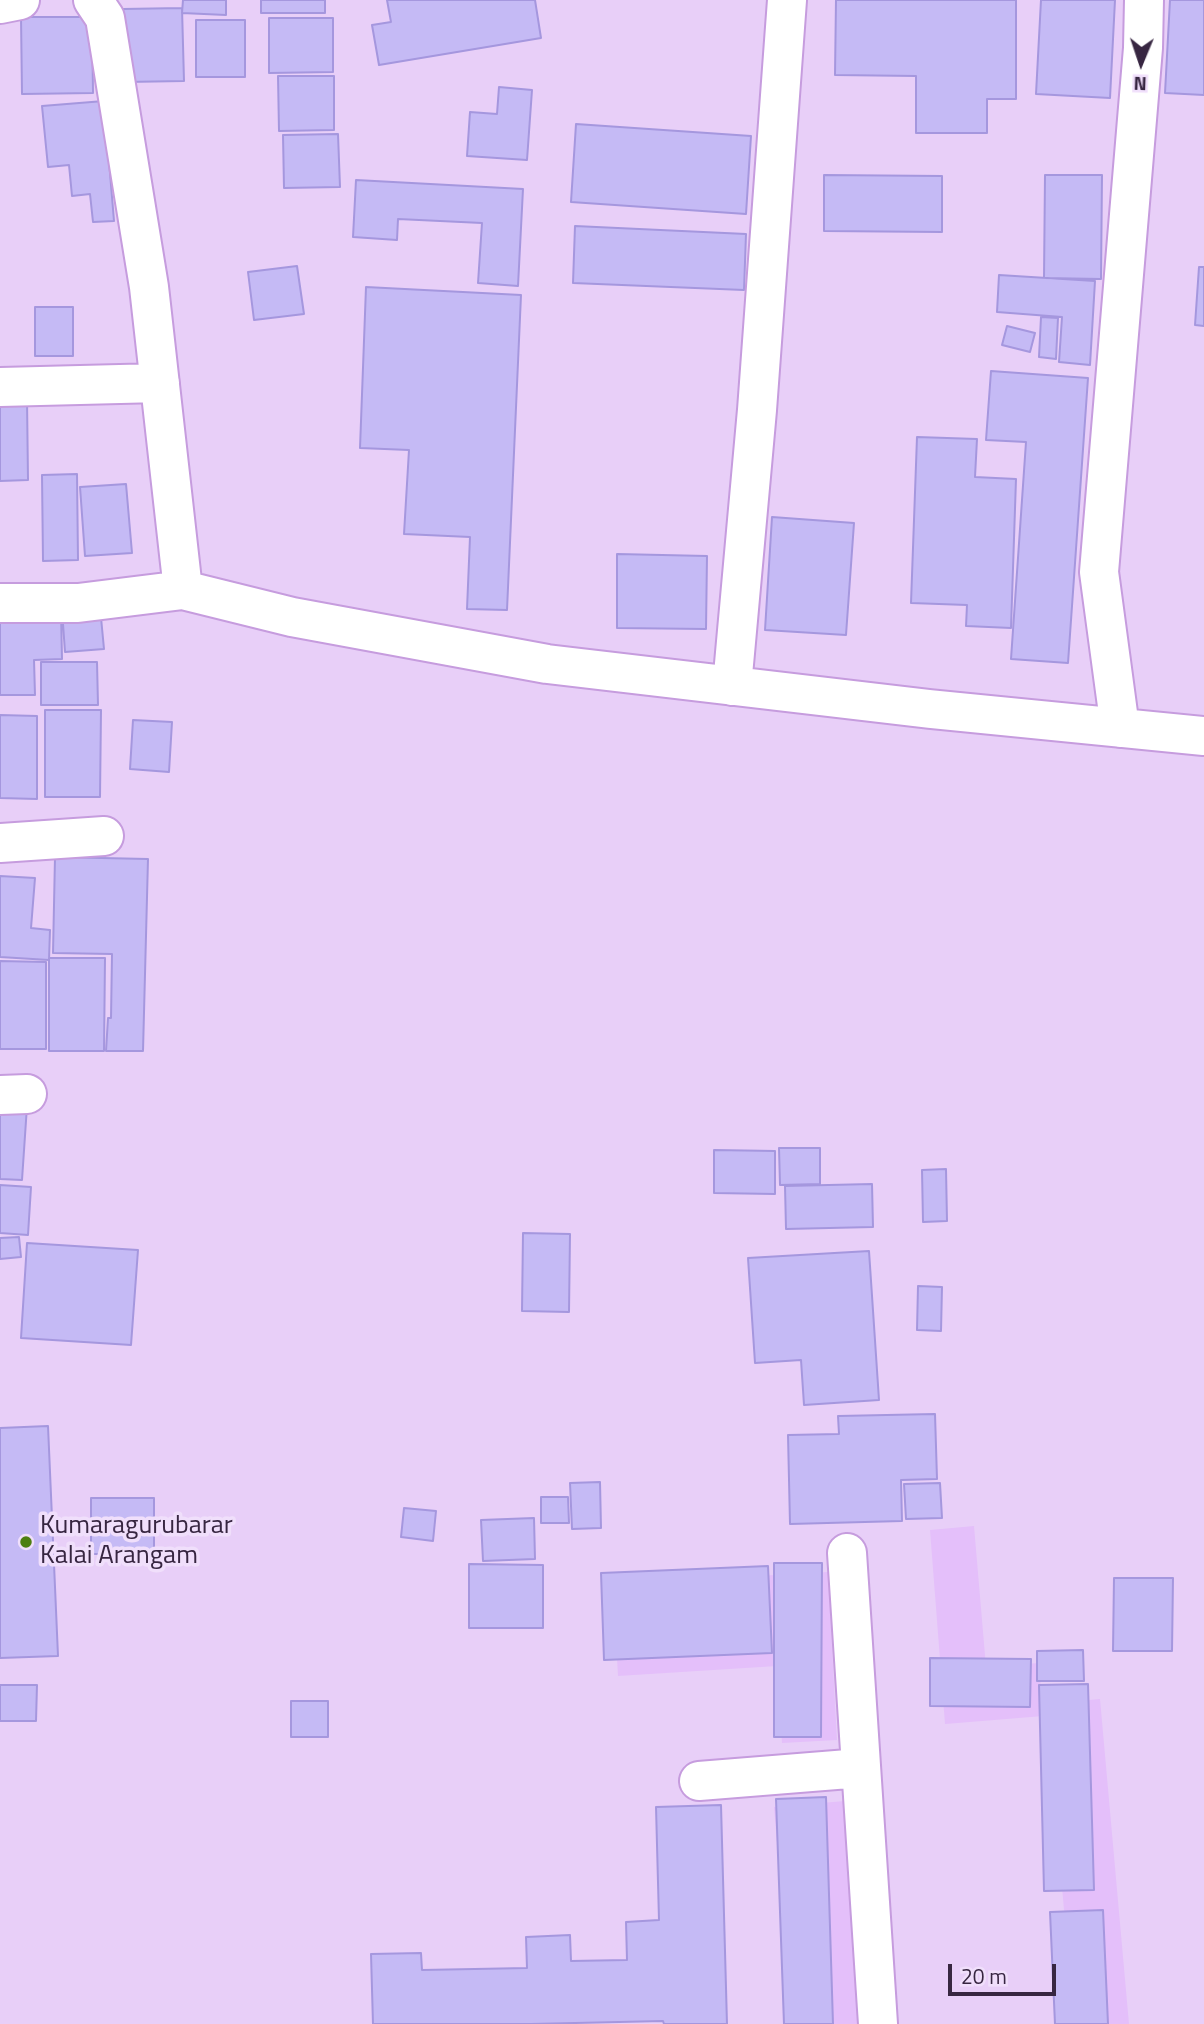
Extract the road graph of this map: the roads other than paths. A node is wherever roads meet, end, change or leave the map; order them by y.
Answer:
1 (20, 0) edge
2 (93, 0) edge
3 (786, 0) edge
4 (1144, 0) edge
5 (0, 4) edge
6 (160, 383) junction
7 (0, 387) edge
8 (183, 590) junction
9 (0, 603) edge
10 (732, 686) junction
11 (1120, 728) junction
12 (1204, 736) edge
13 (104, 836) dead end
14 (0, 843) edge
15 (847, 1553) dead end
16 (861, 1768) junction
17 (699, 1781) dead end
18 (878, 2024) edge

1 - 5 street
2 - 6 street
3 - 10 street
4 - 11 street
6 - 7 street
6 - 8 street
8 - 9 street
8 - 10 street
10 - 11 street
11 - 12 street
13 - 14 street
15 - 16 street
16 - 17 street
16 - 18 street

